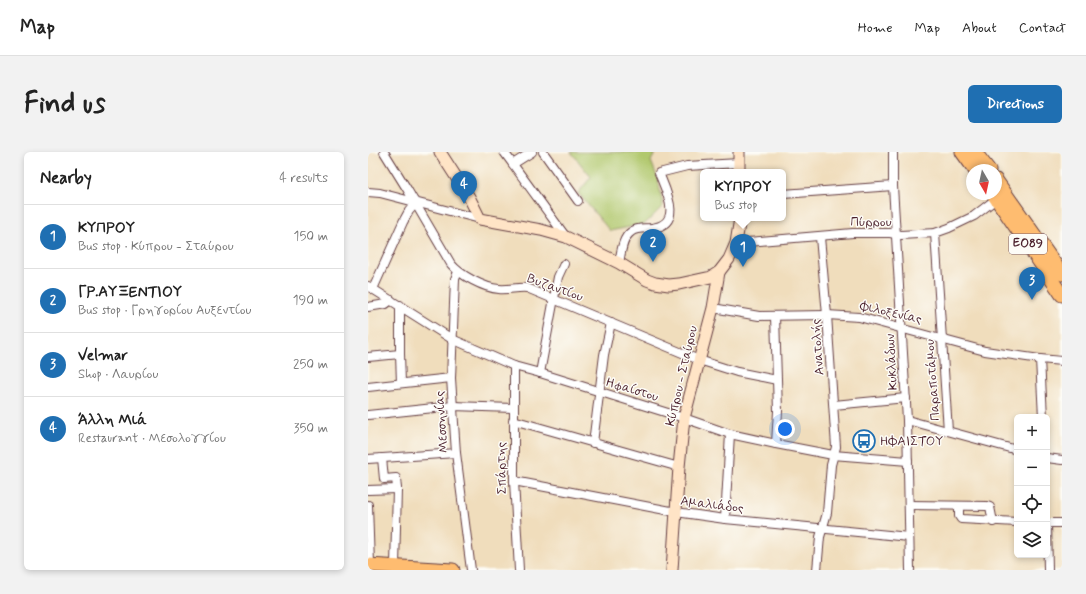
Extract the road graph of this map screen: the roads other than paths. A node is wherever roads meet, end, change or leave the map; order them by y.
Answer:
1 (384, 152) edge
2 (440, 152) edge
3 (504, 152) edge
4 (532, 152) edge
5 (543, 152) edge
6 (893, 152) edge
7 (962, 152) edge
8 (975, 152) edge
9 (739, 162) edge
10 (513, 164) junction
11 (971, 164) edge
12 (984, 164) edge
13 (893, 186) junction
14 (1002, 189) edge
15 (368, 192) edge
16 (786, 194) edge
17 (991, 200) edge
18 (996, 200) edge
19 (578, 201) dead end
20 (416, 203) junction
21 (480, 219) junction
22 (740, 221) edge
23 (935, 233) junction
24 (897, 234) junction
25 (566, 237) junction
26 (820, 237) junction
27 (736, 243) junction
28 (619, 263) junction
29 (564, 264) dead end
30 (458, 272) junction
31 (719, 272) junction
32 (1062, 274) edge
33 (371, 288) edge
34 (1062, 295) edge
35 (554, 299) junction
36 (391, 300) junction
37 (400, 305) junction
38 (368, 307) edge
39 (713, 308) junction
40 (827, 315) junction
41 (775, 316) junction
42 (611, 323) junction
43 (902, 328) junction
44 (942, 338) junction
45 (452, 339) junction
46 (400, 354) junction
47 (368, 357) edge
48 (699, 360) junction
49 (1040, 360) junction
50 (1062, 361) edge
51 (514, 366) junction
52 (540, 373) junction
53 (451, 378) junction
54 (777, 380) junction
55 (401, 383) junction
56 (368, 387) edge
57 (600, 393) junction
58 (906, 398) junction
59 (834, 405) junction
60 (453, 406) junction
61 (514, 408) junction
62 (1043, 414) edge
63 (368, 415) edge
64 (684, 418) junction
65 (514, 420) junction
66 (907, 420) junction
67 (948, 431) junction
68 (730, 434) junction
69 (593, 443) junction
70 (776, 444) junction
71 (1014, 449) edge
72 (456, 453) junction
73 (833, 455) junction
74 (382, 458) junction
75 (1050, 458) edge
76 (368, 459) edge
77 (1062, 460) edge
78 (908, 461) junction
79 (679, 467) junction
80 (384, 480) junction
81 (514, 481) junction
82 (386, 489) junction
83 (397, 489) junction
84 (368, 490) edge
85 (909, 504) junction
86 (368, 505) edge
87 (959, 506) junction
88 (676, 512) junction
89 (725, 520) junction
90 (993, 522) junction
91 (1014, 522) edge
92 (1050, 522) edge
93 (1062, 523) edge
94 (821, 528) junction
95 (909, 537) junction
96 (1048, 558) edge
97 (369, 565) edge
98 (395, 566) junction
99 (453, 570) edge
100 (471, 570) edge
101 (519, 570) edge
102 (672, 570) edge
103 (817, 570) edge
104 (910, 570) edge
105 (1048, 570) edge

1 - 20 street, Βυζαντίου
2 - 21 street
3 - 10 street
4 - 10 street
5 - 19 street
6 - 13 street, Κυκλάδων
7 - 11 main road
8 - 12 main road
9 - 28 street
10 - 25 street
13 - 16 street
13 - 24 street, Κυκλάδων
14 - 32 main road, ΕΟ89
15 - 20 street
17 - 23 street, Πύρρου
18 - 34 main road, ΕΟ89
20 - 21 street
20 - 30 street, Βυζαντίου
20 - 33 street
21 - 25 street
22 - 27 street, Κύπρου - Σταύρου
23 - 24 street, Πύρρου
23 - 44 street, Παραποτάμου
24 - 26 street, Πύρρου
24 - 43 street, Κυκλάδων
25 - 28 street
26 - 27 street, Πύρρου
26 - 40 street, Ανατολής
27 - 31 street, Κύπρου - Σταύρου
28 - 31 street
29 - 35 street
30 - 35 street, Βυζαντίου
30 - 45 street, Μεσσηνίας
31 - 39 street, Κύπρου - Σταύρου
33 - 36 street, Ηφαίστου
35 - 42 street, Βυζαντίου
35 - 52 street
36 - 37 street, Ηφαίστου
36 - 38 street
37 - 45 street, Ηφαίστου
37 - 46 street
39 - 41 street, Φιλοξενίας
39 - 48 street, Κύπρου - Σταύρου
40 - 41 street, Φιλοξενίας
40 - 43 street, Φιλοξενίας
40 - 59 street, Ανατολής
41 - 54 street
42 - 48 street, Βυζαντίου
42 - 57 street
43 - 44 street, Φιλοξενίας
43 - 58 street, Κυκλάδων
44 - 49 street, Φιλοξενίας
44 - 67 street, Παραποτάμου
45 - 51 street, Ηφαίστου
45 - 53 street, Μεσσηνίας
46 - 47 street
46 - 55 street
48 - 54 street, Βυζαντίου
48 - 64 street, Κύπρου - Σταύρου
49 - 50 street, Φιλοξενίας
49 - 62 street
51 - 52 street, Ηφαίστου
51 - 61 street, Σπάρτης
52 - 57 street, Ηφαίστου
53 - 55 street
53 - 60 street, Μεσσηνίας
54 - 70 street
55 - 56 street
57 - 64 street, Ηφαίστου
57 - 69 street
58 - 59 street
58 - 66 street, Κυκλάδων
59 - 73 street, Ανατολής
60 - 61 street
60 - 63 street
60 - 72 street, Μεσσηνίας
61 - 65 street, Σπάρτης
64 - 68 street, Ηφαίστου
64 - 79 street, Κύπρου - Σταύρου
65 - 69 street
65 - 81 street, Σπάρτης
66 - 67 street
66 - 78 street, Κυκλάδων
67 - 71 street
68 - 70 street, Ηφαίστου
68 - 89 street
69 - 79 street
70 - 73 street, Ηφαίστου
72 - 74 street
72 - 100 street, Μεσσηνίας
73 - 78 street, Ηφαίστου
73 - 94 street, Ανατολής
74 - 76 street
74 - 80 street
75 - 77 street
78 - 85 street, Κυκλάδων
79 - 88 street, Κύπρου - Σταύρου
80 - 82 street
80 - 83 street
81 - 88 street, Αμαλιάδος
81 - 101 street, Σπάρτης
82 - 83 street
82 - 84 street
83 - 98 street
85 - 87 street
85 - 95 street, Κυκλάδων
86 - 97 street
87 - 90 street
87 - 90 street
88 - 89 street, Αμαλιάδος
88 - 102 street, Κύπρου - Σταύρου
89 - 94 street, Αμαλιάδος
90 - 91 street
92 - 93 street
94 - 95 street, Αμαλιάδος
94 - 103 street, Ανατολής
95 - 104 street, Κυκλάδων
96 - 105 street
97 - 98 main road
98 - 99 main road

